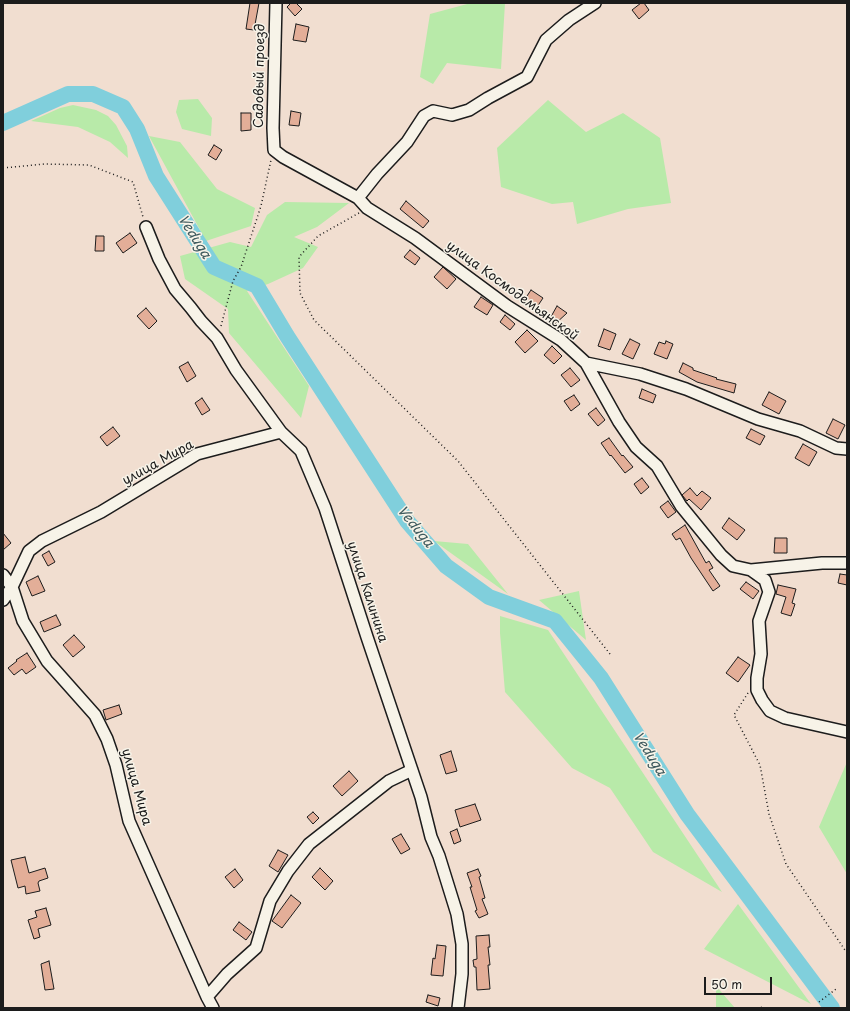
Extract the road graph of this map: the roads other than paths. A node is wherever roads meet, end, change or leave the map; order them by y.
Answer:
1 (276, 3) edge
2 (595, 3) edge
3 (274, 150) joint
4 (358, 198) junction
5 (146, 227) road end
6 (586, 364) junction
7 (281, 432) junction
8 (847, 449) edge
9 (847, 562) edge
10 (751, 570) junction
11 (3, 575) edge
12 (12, 587) junction
13 (3, 600) edge
14 (847, 732) edge
15 (412, 770) junction
16 (207, 997) junction
17 (213, 1008) edge
18 (458, 1008) edge

1 - 3 street, Садовый проезд
2 - 4 street
3 - 4 street, улица Космодемьянской
4 - 6 street, улица Космодемьянской
5 - 7 street, улица Калинина
6 - 8 street
6 - 10 street, улица Космодемьянской
7 - 12 street, улица Мира
7 - 15 street, улица Калинина
9 - 10 street
10 - 14 street
11 - 12 street, улица Мира
12 - 13 street, улица Мира
12 - 16 street, улица Мира
15 - 16 street
15 - 18 street, улица Калинина
16 - 17 street, улица Мира

